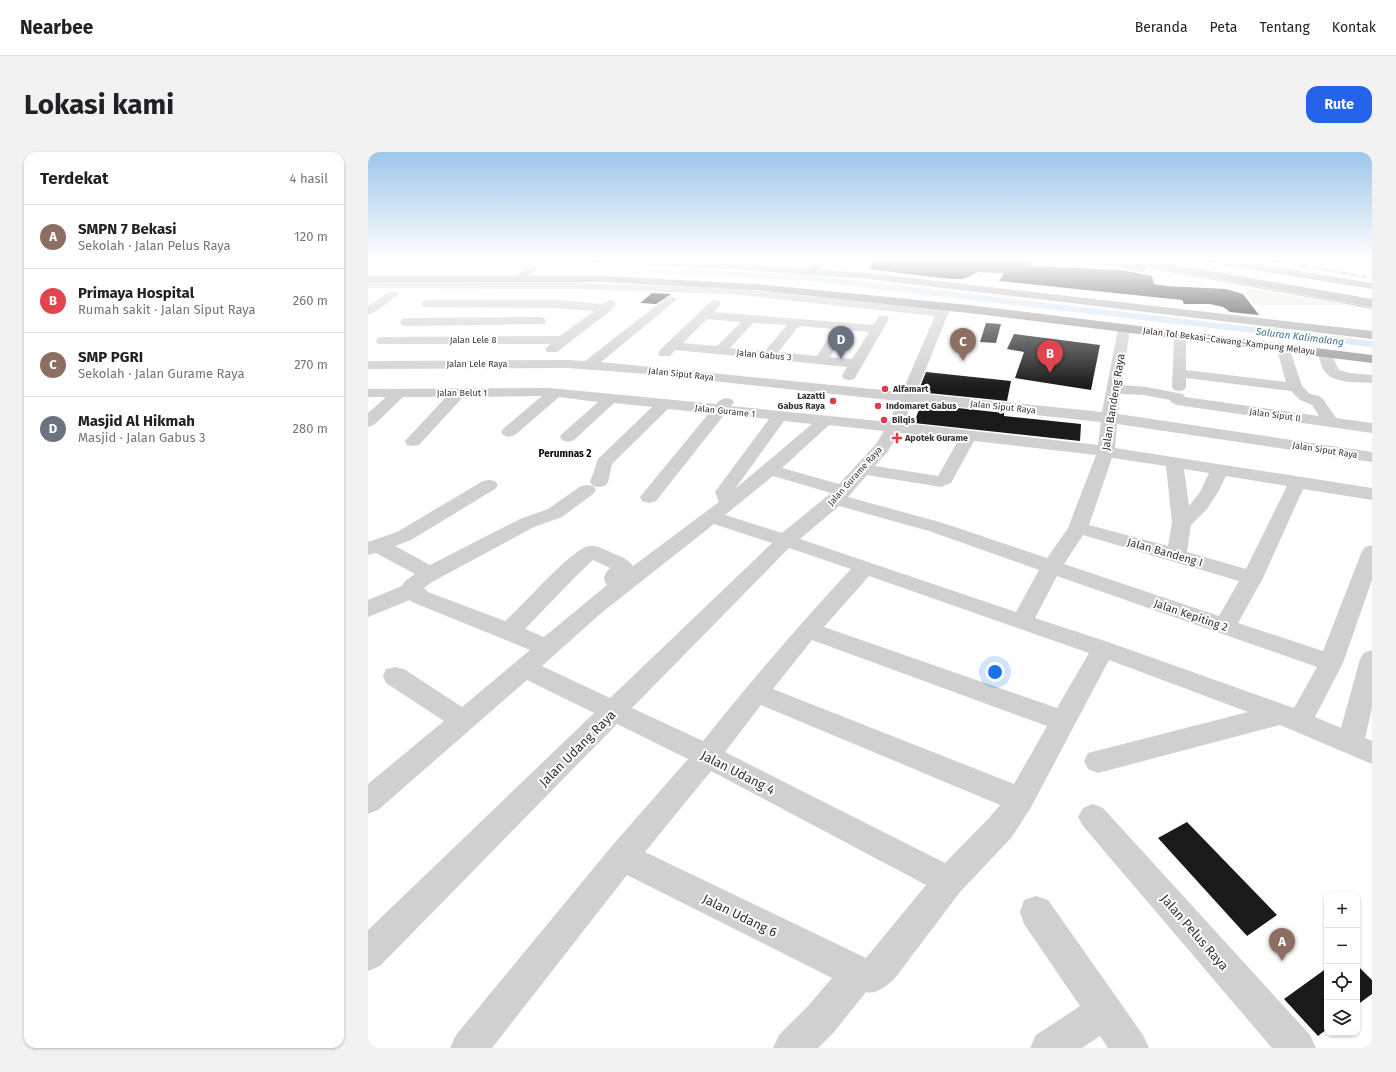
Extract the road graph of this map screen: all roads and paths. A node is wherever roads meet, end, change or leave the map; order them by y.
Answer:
1 (382, 302) edge
2 (431, 302) edge
3 (613, 302) edge
4 (667, 302) edge
5 (718, 302) edge
6 (861, 302) edge
7 (901, 302) edge
8 (960, 302) edge
9 (1021, 302) edge
10 (428, 304) junction
11 (556, 304) junction
12 (893, 305) junction
13 (606, 308) junction
14 (1062, 309) junction
15 (368, 311) edge
16 (944, 311) junction
17 (705, 315) junction
18 (750, 318) junction
19 (540, 321) junction
20 (406, 322) junction
21 (796, 322) junction
22 (842, 326) junction
23 (876, 329) junction
24 (1124, 329) junction
25 (1372, 335) edge
26 (1180, 337) junction
27 (522, 340) junction
28 (563, 340) junction
29 (672, 346) junction
30 (1284, 350) junction
31 (720, 351) junction
32 (1372, 351) edge
33 (1325, 354) junction
34 (769, 356) junction
35 (821, 360) junction
36 (1372, 360) edge
37 (531, 364) junction
38 (856, 364) junction
39 (587, 365) junction
40 (369, 366) edge
41 (647, 370) junction
42 (1180, 372) junction
43 (1366, 378) edge
44 (743, 381) junction
45 (1295, 387) junction
46 (841, 390) junction
47 (1114, 390) junction
48 (368, 393) edge
49 (399, 393) junction
50 (458, 393) junction
51 (552, 393) junction
52 (1372, 395) edge
53 (907, 397) junction
54 (610, 399) junction
55 (1177, 399) junction
56 (664, 404) junction
57 (719, 410) junction
58 (780, 416) junction
59 (1110, 418) junction
60 (824, 421) junction
61 (368, 422) edge
62 (1331, 423) junction
63 (894, 428) junction
64 (1178, 428) junction
65 (1372, 428) edge
66 (509, 432) dead end
67 (969, 435) junction
68 (568, 437) dead end
69 (413, 441) dead end
70 (1106, 452) junction
71 (1372, 457) edge
72 (1174, 462) junction
73 (862, 469) junction
74 (1220, 469) junction
75 (771, 470) junction
76 (1297, 483) junction
77 (489, 485) dead end
78 (1372, 494) edge
79 (839, 495) junction
80 (649, 497) dead end
81 (729, 502) junction
82 (711, 518) junction
83 (1182, 523) junction
84 (1078, 528) junction
85 (785, 541) junction
86 (374, 548) edge
87 (1372, 551) edge
88 (1176, 554) junction
89 (1051, 567) junction
90 (864, 568) junction
91 (430, 574) junction
92 (1252, 578) junction
93 (623, 585) junction
94 (412, 590) junction
95 (368, 609) edge
96 (1022, 622) junction
97 (1225, 626) junction
98 (808, 630) junction
99 (508, 631) junction
100 (546, 648) junction
101 (1103, 649) junction
102 (1372, 659) edge
103 (1331, 662) junction
104 (525, 668) junction
105 (395, 676) dead end
106 (756, 692) junction
107 (614, 711) junction
108 (1296, 720) junction
109 (463, 721) junction
110 (1062, 721) junction
111 (1355, 745) edge
112 (707, 756) junction
113 (1098, 761) dead end
114 (1020, 800) junction
115 (368, 802) edge
116 (1093, 817) dead end
117 (622, 857) junction
118 (949, 881) junction
119 (1036, 912) dead end
120 (368, 954) edge
121 (858, 973) junction
122 (1105, 1012) junction
123 (469, 1048) edge
124 (792, 1048) edge
125 (1049, 1048) edge
126 (1130, 1048) edge
127 (1297, 1048) edge

1 - 15 street
2 - 10 street
3 - 13 street
4 - 39 street
5 - 17 street
6 - 12 street
7 - 36 highway, Jalan Tol Bekasi–Cawang–Kampung Melayu
8 - 32 highway, Jalan Tol Bekasi–Cawang–Kampung Melayu
9 - 14 main road
10 - 11 street
10 - 20 street
11 - 13 street
11 - 19 street
12 - 16 street
12 - 23 street
13 - 28 street
14 - 16 main road
14 - 24 main road
14 - 25 main road
16 - 53 street, Jalan Gurame Raya
17 - 18 street
17 - 29 street
18 - 21 street
18 - 31 street
19 - 20 street
19 - 27 street
20 - 27 street, Jalan Lele 8
21 - 22 street
21 - 34 street
22 - 23 street
22 - 35 street
23 - 38 street
24 - 26 main road
24 - 47 street, Jalan Bandeng Raya
26 - 30 main road
26 - 42 street
27 - 28 street, Jalan Lele 8
28 - 37 street
29 - 31 street, Jalan Gabus 3
29 - 41 street
30 - 33 main road
30 - 45 street
31 - 34 street, Jalan Gabus 3
33 - 36 main road
33 - 43 street
34 - 35 street, Jalan Gabus 3
35 - 38 street, Jalan Gabus 3
37 - 39 street, Jalan Lele Raya
37 - 40 street, Jalan Lele Raya
38 - 46 street
39 - 41 street, Jalan Siput Raya
39 - 51 street
41 - 44 street, Jalan Siput Raya
42 - 45 street
42 - 55 street
43 - 52 street
44 - 46 street, Jalan Siput Raya
44 - 57 street
45 - 62 street
46 - 53 street, Jalan Siput Raya
47 - 55 street, Jalan Siput II
47 - 59 street, Jalan Bandeng Raya
48 - 49 street, Jalan Belut 1
49 - 50 street, Jalan Belut 1
49 - 61 street
50 - 51 street, Jalan Belut 1
50 - 69 street
51 - 54 street, Jalan Gurame 1
51 - 66 street
53 - 59 street, Jalan Siput Raya
53 - 63 street, Jalan Gurame Raya
54 - 56 street, Jalan Gurame 1
54 - 68 street
55 - 62 street, Jalan Siput II
55 - 64 street
56 - 57 street, Jalan Gurame 1
56 - 91 street
57 - 58 street, Jalan Gurame 1
57 - 80 street
58 - 60 street, Jalan Gurame 1
58 - 81 street
59 - 64 street, Jalan Siput Raya
59 - 70 street, Jalan Bandeng Raya
60 - 63 street, Jalan Gurame 1
60 - 75 street
62 - 65 street, Jalan Siput II
63 - 67 street, Jalan Gurame 1
63 - 73 street, Jalan Gurame Raya
64 - 71 street, Jalan Siput Raya
67 - 70 street, Jalan Gurame 1
67 - 73 street
70 - 72 street, Jalan Gurame 1
70 - 84 street, Jalan Bandeng Raya
72 - 74 street, Jalan Gurame 1
72 - 83 street
73 - 79 street, Jalan Gurame Raya
74 - 76 street, Jalan Gurame 1
74 - 83 street
75 - 79 street, Jalan Kepiting 2
75 - 81 street
76 - 78 street, Jalan Gurame 1
76 - 92 street
77 - 86 street
79 - 85 street, Jalan Gurame Raya
79 - 89 street, Jalan Kepiting 2
81 - 82 street
82 - 85 street
82 - 93 street
83 - 88 street
84 - 88 street, Jalan Bandeng I
84 - 89 street, Jalan Bandeng Raya
85 - 90 street
85 - 107 street, Jalan Udang Raya
86 - 91 street
87 - 103 street
88 - 92 street, Jalan Bandeng I
89 - 96 street, Jalan Bandeng Raya
89 - 97 street, Jalan Kepiting 2
90 - 96 street
90 - 98 street
91 - 94 street
92 - 97 street
93 - 99 street
93 - 100 street
94 - 95 street
94 - 99 street
96 - 101 street
97 - 103 street, Jalan Kepiting 2
98 - 106 street
98 - 110 street
99 - 100 street
100 - 104 street
101 - 108 street
101 - 110 street
102 - 111 street
103 - 108 street
104 - 107 street, Jalan Udang 4
104 - 109 street
105 - 109 street
106 - 112 street
106 - 114 street
107 - 112 street, Jalan Udang 4
107 - 120 street, Jalan Udang Raya
108 - 111 street
108 - 113 street
109 - 115 street
110 - 114 street
112 - 117 street
112 - 118 street, Jalan Udang 4
114 - 118 street
116 - 127 street, Jalan Pelus Raya
117 - 121 street, Jalan Udang 6
117 - 123 street
118 - 121 street
119 - 122 street
121 - 124 street
122 - 125 street
122 - 126 street

